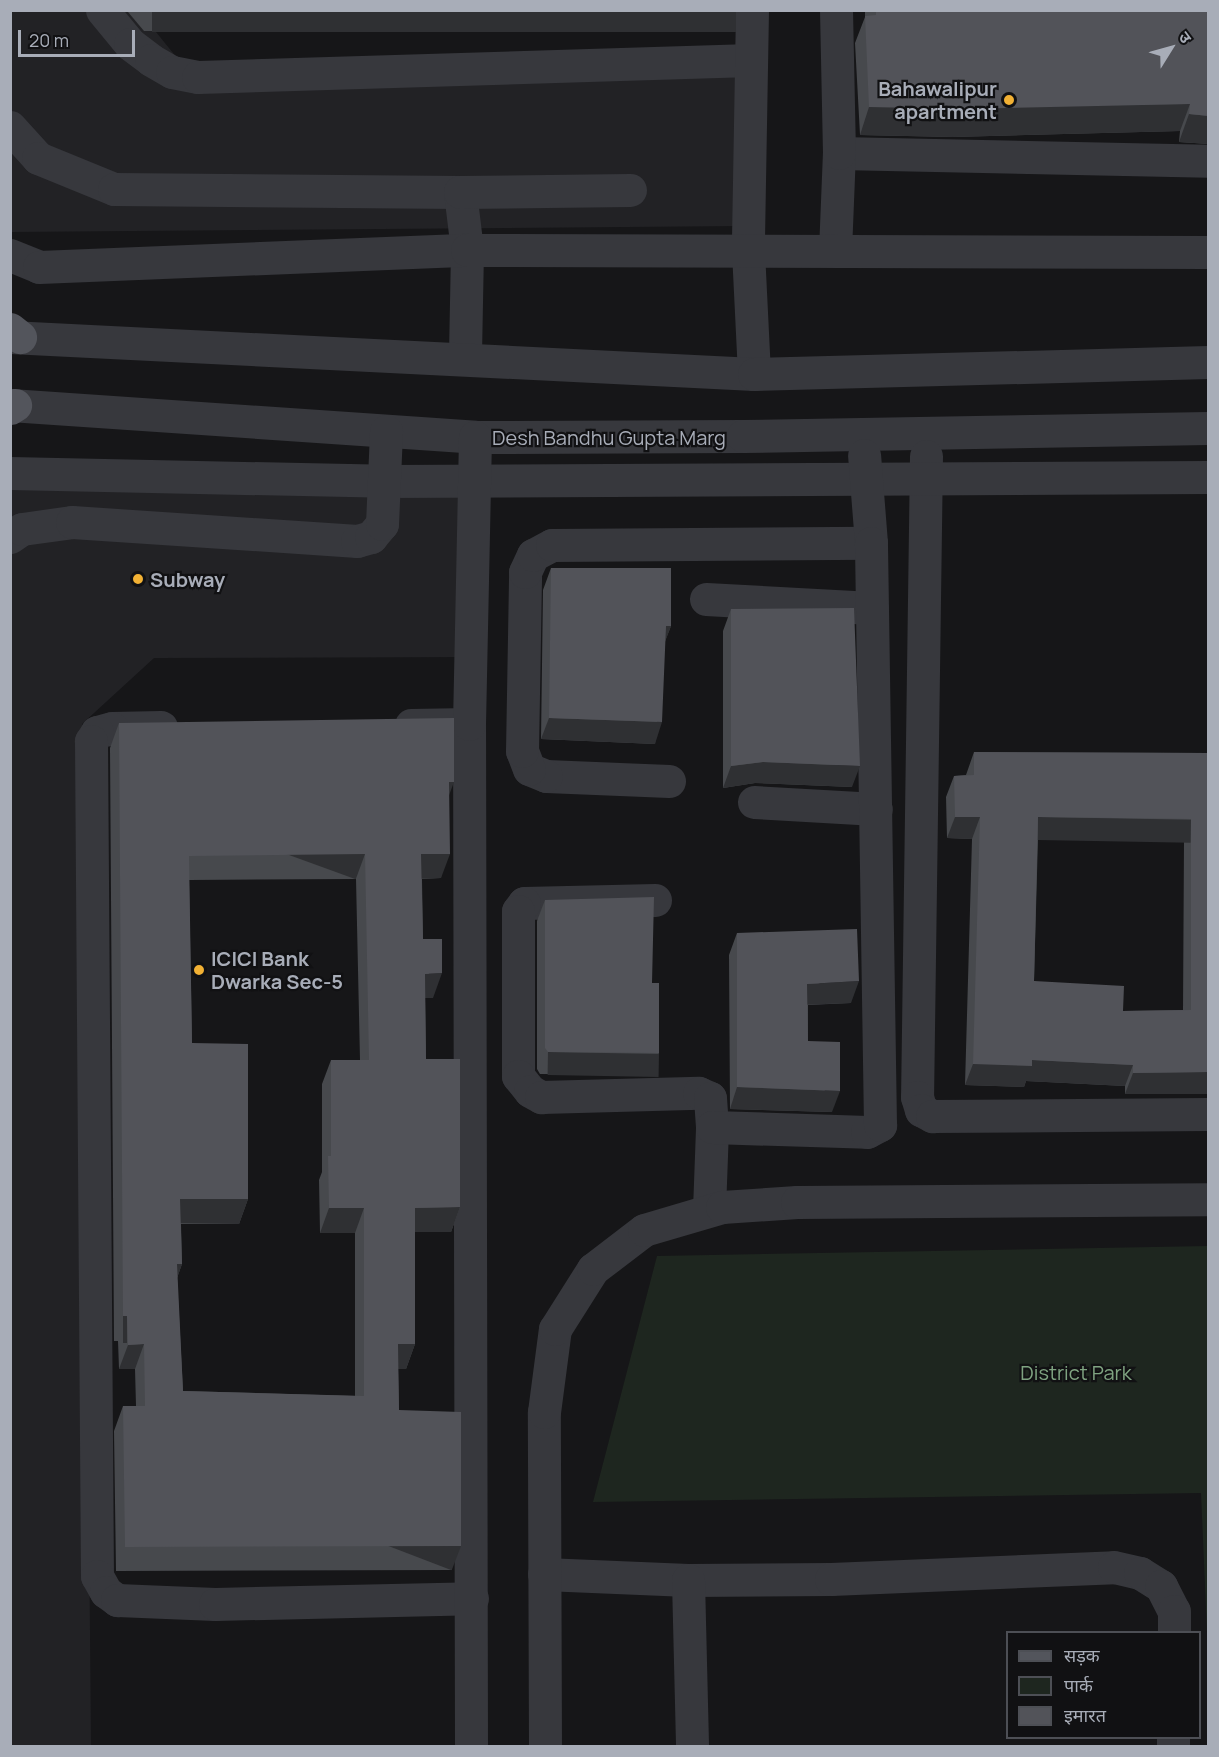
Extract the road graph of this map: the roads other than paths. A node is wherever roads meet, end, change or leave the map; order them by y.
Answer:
1 (102, 10) edge
2 (752, 10) edge
3 (836, 10) edge
4 (751, 60) junction
5 (10, 127) edge
6 (839, 153) junction
7 (1209, 161) edge
8 (630, 190) dead end
9 (460, 192) junction
10 (466, 250) junction
11 (748, 251) junction
12 (835, 251) junction
13 (1209, 252) edge
14 (10, 255) edge
15 (14, 335) edge
16 (465, 359) junction
17 (1209, 362) edge
18 (753, 374) junction
19 (12, 406) edge
20 (1209, 428) edge
21 (386, 431) junction
22 (926, 433) junction
23 (861, 434) junction
24 (475, 437) junction
25 (10, 473) edge
26 (866, 477) junction
27 (926, 477) junction
28 (1209, 477) edge
29 (475, 479) junction
30 (385, 481) junction
31 (10, 537) edge
32 (871, 543) junction
33 (706, 599) dead end
34 (872, 608) junction
35 (469, 724) junction
36 (386, 725) edge
37 (195, 727) edge
38 (669, 781) dead end
39 (754, 802) dead end
40 (876, 809) junction
41 (655, 900) edge
42 (1209, 1114) edge
43 (712, 1127) junction
44 (1209, 1199) edge
45 (709, 1210) junction
46 (544, 1574) junction
47 (688, 1580) junction
48 (472, 1598) junction
49 (1174, 1631) edge
50 (471, 1746) edge
51 (545, 1746) edge
52 (692, 1746) edge

1 - 4 street
2 - 4 street
3 - 6 street
4 - 11 street
5 - 9 street
6 - 7 street
6 - 12 street
8 - 9 street
9 - 10 street
10 - 11 street
10 - 14 street
10 - 16 street
11 - 12 street
11 - 18 street
12 - 13 street
15 - 16 street
16 - 18 street
17 - 18 street
19 - 21 street, Desh Bandhu Gupta Marg
20 - 22 street, Desh Bandhu Gupta Marg
21 - 24 street, Desh Bandhu Gupta Marg
21 - 30 street
22 - 23 street, Desh Bandhu Gupta Marg
22 - 27 street
23 - 24 street, Desh Bandhu Gupta Marg
23 - 26 street
24 - 29 street
25 - 30 street
26 - 27 street
26 - 29 street
26 - 32 street
27 - 28 street
27 - 42 street
29 - 30 street
29 - 35 street
30 - 31 street
32 - 34 street
32 - 38 street
33 - 34 street
34 - 40 street
35 - 36 street
35 - 48 street
37 - 48 street
39 - 40 street
40 - 43 street
41 - 43 street
43 - 45 street
44 - 45 street
45 - 46 street
46 - 47 street
46 - 51 street
47 - 49 street
47 - 52 street
48 - 50 street

